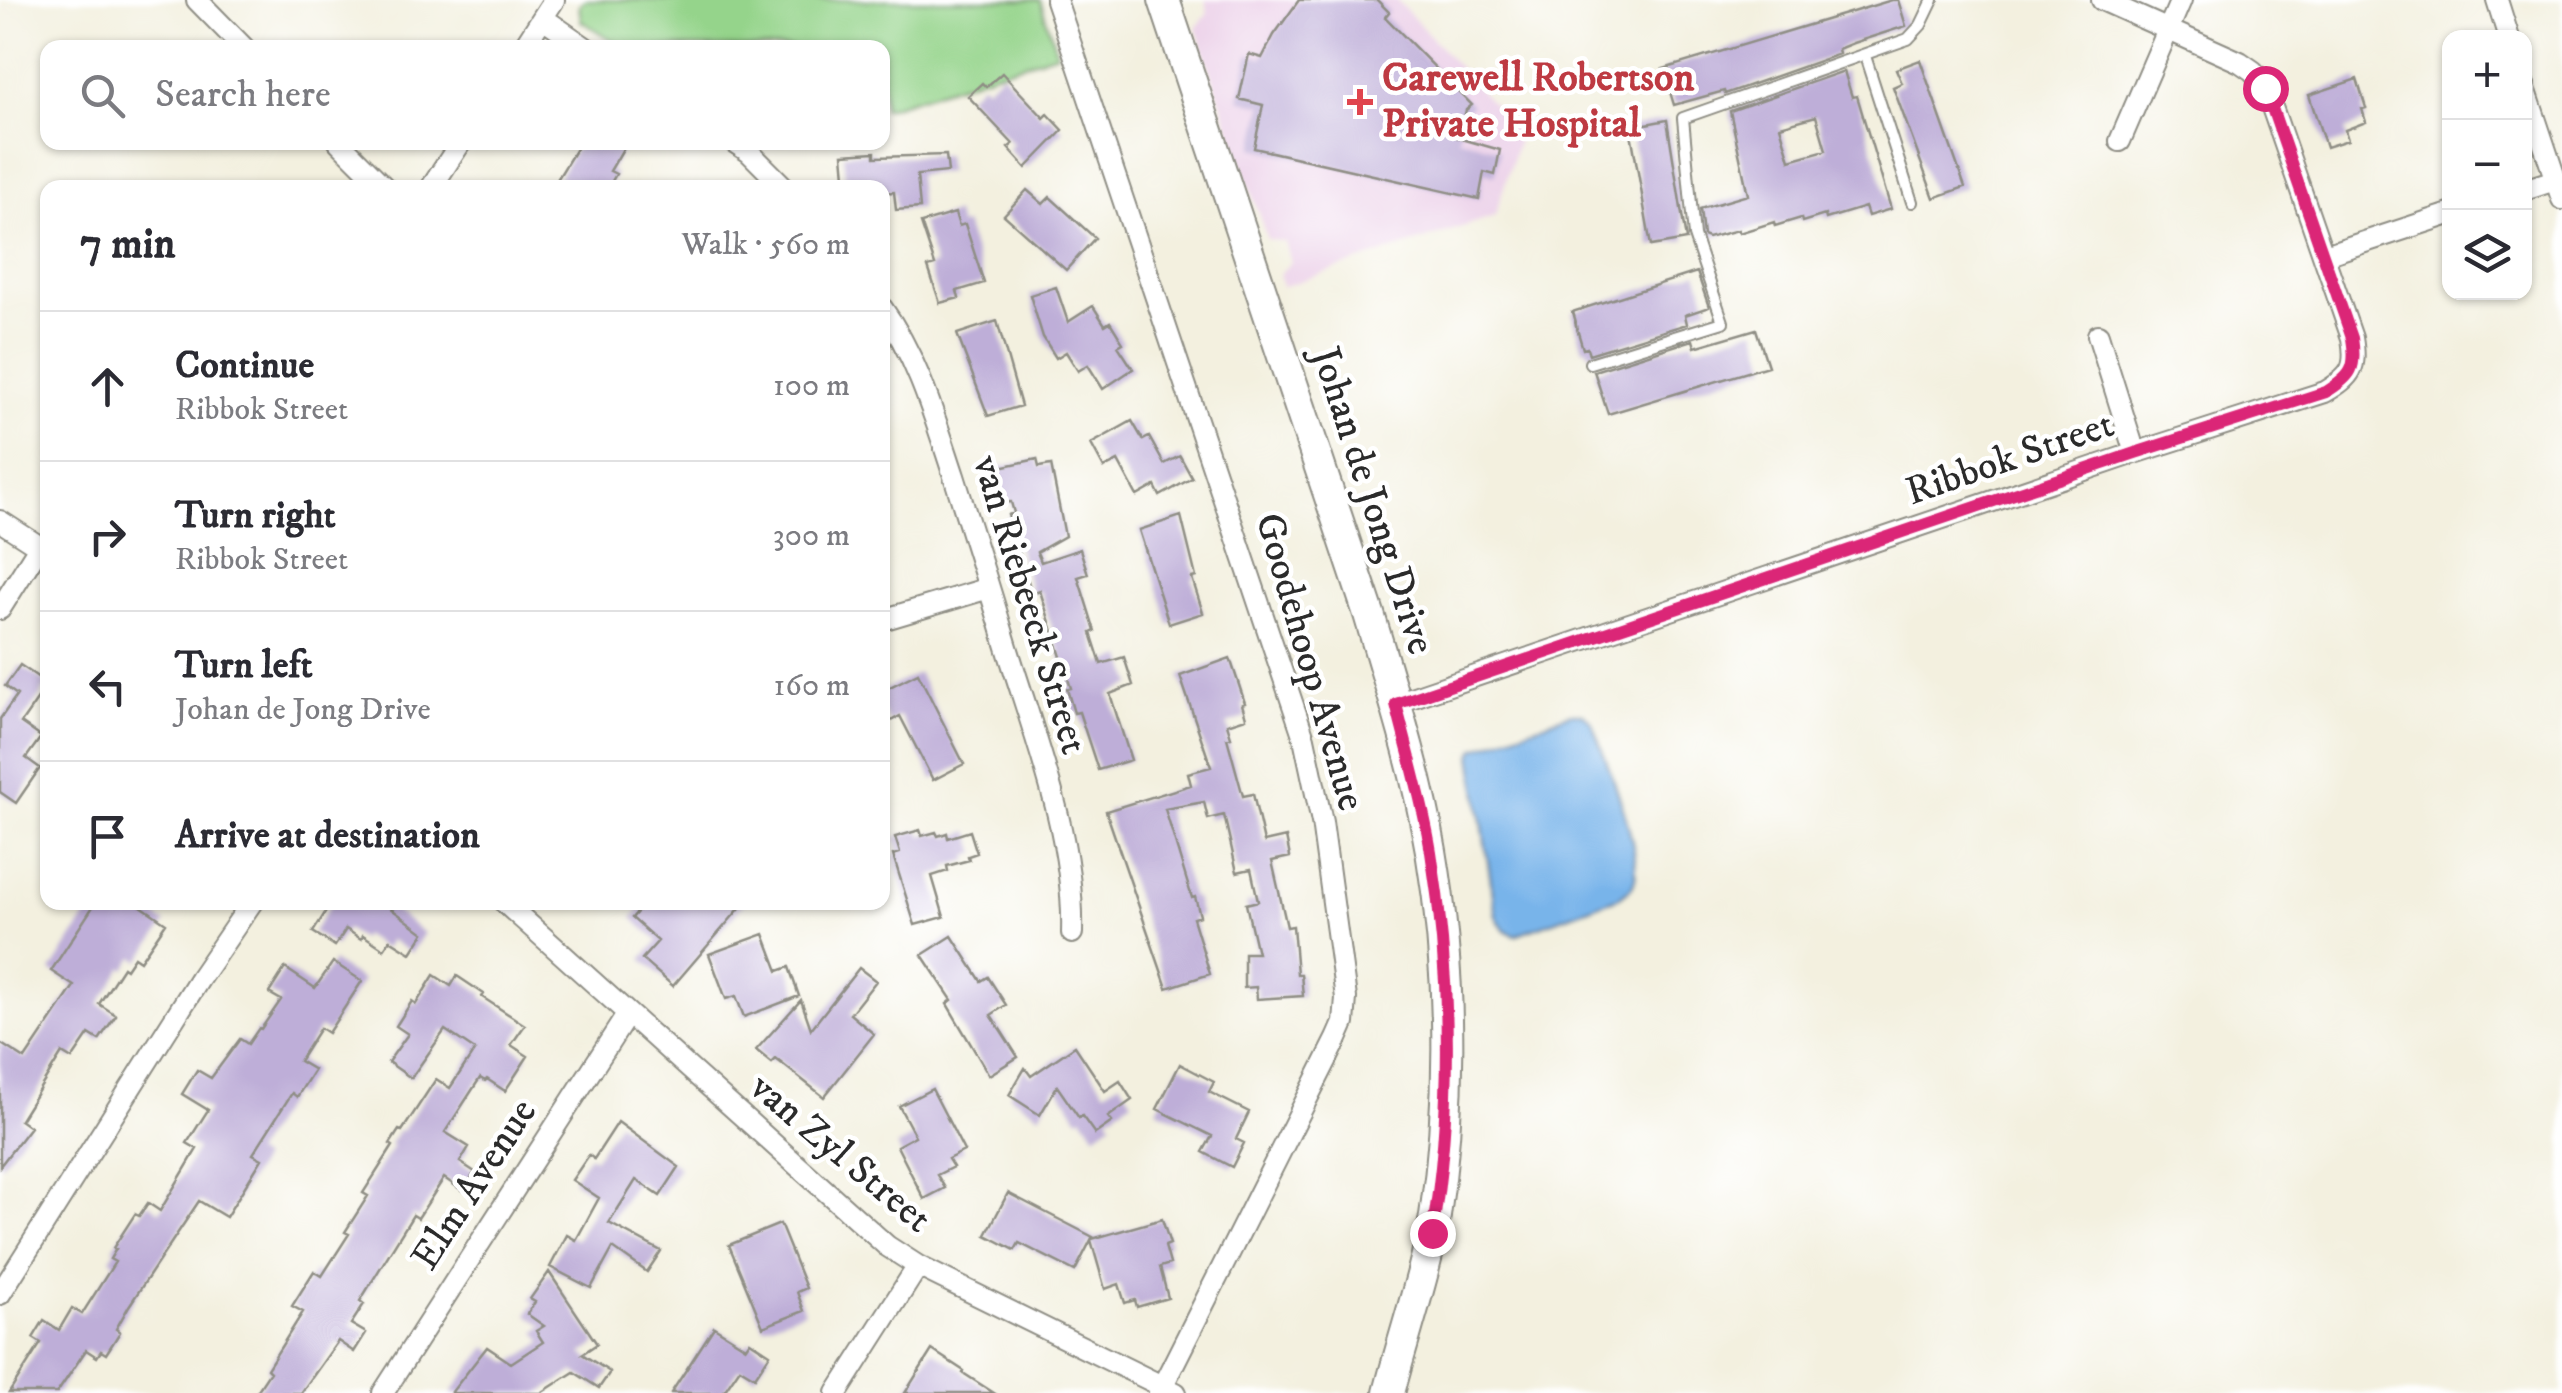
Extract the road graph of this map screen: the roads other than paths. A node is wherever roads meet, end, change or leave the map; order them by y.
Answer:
1 (197, 0) edge
2 (1056, 0) edge
3 (1164, 0) edge
4 (1933, 0) edge
5 (2102, 0) edge
6 (2182, 0) edge
7 (2498, 0) edge
8 (548, 9) edge
9 (2507, 30) edge
10 (2168, 31) junction
11 (236, 40) edge
12 (529, 40) edge
13 (578, 40) edge
14 (1865, 56) junction
15 (2532, 110) edge
16 (2120, 141) dead end
17 (346, 150) edge
18 (456, 150) edge
19 (744, 150) edge
20 (376, 180) edge
21 (436, 180) edge
22 (778, 180) edge
23 (2532, 190) edge
24 (2558, 190) edge
25 (1912, 202) dead end
26 (2442, 217) edge
27 (2325, 255) junction
28 (890, 319) edge
29 (2098, 335) dead end
30 (1590, 363) dead end
31 (2135, 453) junction
32 (0, 521) edge
33 (40, 547) edge
34 (40, 553) edge
35 (989, 588) junction
36 (0, 609) edge
37 (890, 618) edge
38 (1396, 704) junction
39 (247, 910) edge
40 (515, 910) edge
41 (1072, 932) dead end
42 (627, 1015) junction
43 (918, 1266) junction
44 (0, 1294) edge
45 (1166, 1391) edge
46 (383, 1393) edge
47 (837, 1393) edge
48 (1389, 1393) edge

1 - 11 street
2 - 45 street, Goodehoop Avenue
3 - 38 street, Johan de Jong Drive
4 - 14 lane
5 - 10 street, Ribbok Street
6 - 10 street
7 - 9 street
8 - 12 street
8 - 13 street
10 - 16 street
10 - 27 street, Ribbok Street
14 - 25 lane
14 - 30 lane
15 - 24 street
17 - 20 street
18 - 21 street
19 - 22 street
23 - 24 street
26 - 27 street
27 - 31 street, Ribbok Street
28 - 35 street, van Riebeeck Street
29 - 31 street
31 - 38 street, Ribbok Street
32 - 33 street
34 - 36 street
35 - 37 street
35 - 41 street, van Riebeeck Street
38 - 48 street, Johan de Jong Drive
39 - 44 street
40 - 42 street, van Zyl Street
42 - 43 street, van Zyl Street
42 - 46 street, Elm Avenue
43 - 45 street, van Zyl Street
43 - 47 street

